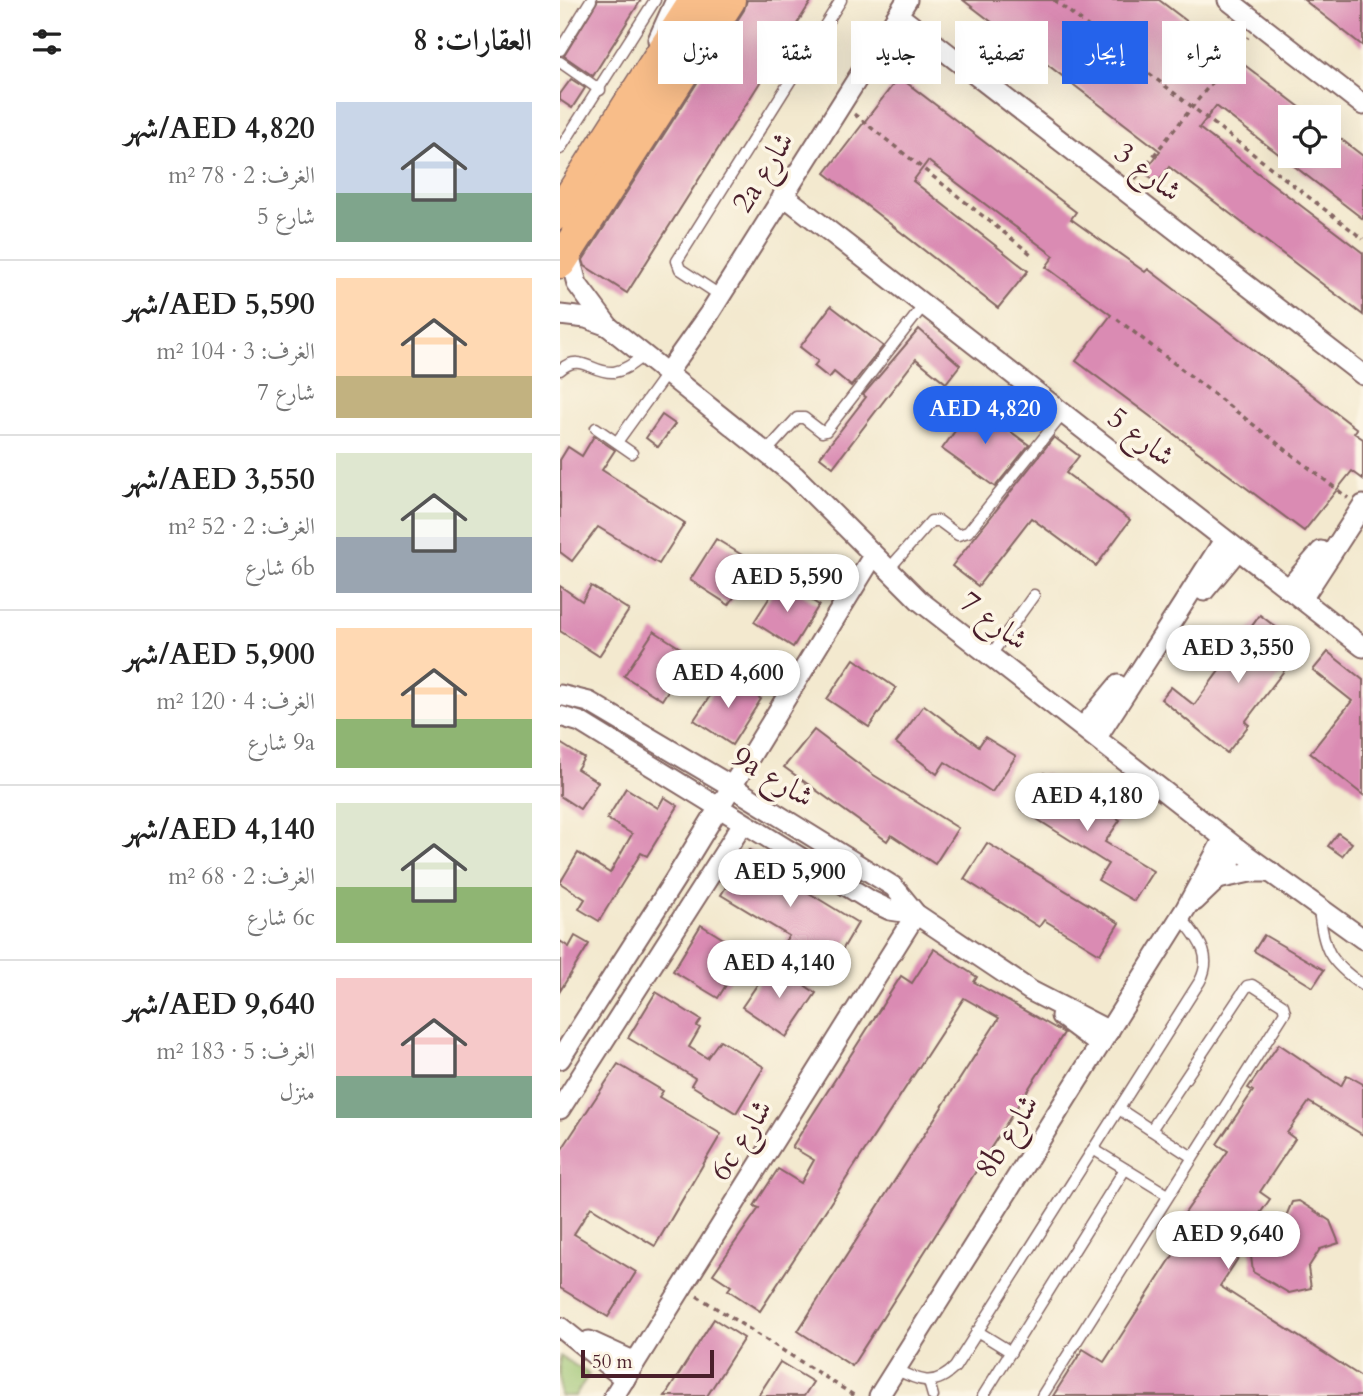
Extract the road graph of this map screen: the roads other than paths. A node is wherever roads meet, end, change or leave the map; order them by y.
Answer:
1 (592, 0) edge
2 (655, 0) edge
3 (676, 0) edge
4 (696, 0) edge
5 (729, 0) edge
6 (841, 0) edge
7 (1228, 0) edge
8 (902, 7) edge
9 (560, 50) edge
10 (560, 62) edge
11 (650, 72) junction
12 (600, 90) junction
13 (1363, 105) edge
14 (560, 149) edge
15 (783, 195) junction
16 (560, 213) edge
17 (564, 256) edge
18 (721, 296) junction
19 (924, 305) junction
20 (560, 315) edge
21 (609, 327) junction
22 (644, 355) junction
23 (560, 370) edge
24 (667, 373) junction
25 (1363, 375) edge
26 (1063, 414) junction
27 (596, 428) dead end
28 (617, 442) junction
29 (766, 452) junction
30 (632, 453) dead end
31 (1362, 507) edge
32 (1231, 545) junction
33 (873, 556) junction
34 (887, 570) junction
35 (1295, 594) junction
36 (1034, 595) dead end
37 (1363, 647) edge
38 (990, 656) junction
39 (560, 695) edge
40 (560, 716) edge
41 (1090, 732) junction
42 (731, 786) junction
43 (717, 809) junction
44 (1195, 815) junction
45 (742, 825) junction
46 (1231, 844) junction
47 (1271, 872) junction
48 (1212, 873) junction
49 (674, 881) junction
50 (696, 896) junction
51 (1319, 905) junction
52 (1184, 913) junction
53 (916, 914) junction
54 (1363, 939) edge
55 (1363, 985) edge
56 (1105, 1038) junction
57 (560, 1059) edge
58 (560, 1109) edge
59 (1119, 1109) junction
60 (1151, 1130) junction
61 (1093, 1149) junction
62 (1192, 1157) junction
63 (1125, 1169) junction
64 (1168, 1195) junction
65 (563, 1329) edge
66 (977, 1331) junction
67 (1011, 1352) junction
68 (896, 1369) junction
69 (630, 1371) junction
70 (929, 1382) junction
71 (614, 1396) edge
72 (878, 1396) edge
73 (933, 1396) edge
74 (983, 1396) edge
75 (1042, 1396) edge

1 - 9 lane
2 - 12 lane
3 - 11 street
4 - 11 main road
5 - 17 main road
6 - 18 lane
7 - 13 street
8 - 15 street, 2a شارع
8 - 25 street, شارع 3
10 - 12 lane
11 - 16 main road
12 - 14 lane
15 - 18 street, 2a شارع
15 - 19 street, شارع 5
17 - 21 street, شارع 7
18 - 24 street, 2a شارع
19 - 26 street, شارع 5
19 - 29 lane
20 - 21 street, شارع 7
21 - 22 street, شارع 7
22 - 23 lane
22 - 24 street, شارع 7
24 - 28 lane
24 - 29 street, شارع 7
26 - 32 street, شارع 5
26 - 34 lane
27 - 28 lane
28 - 30 lane
29 - 33 street, شارع 7
31 - 35 street
32 - 35 street, شارع 5
32 - 41 street
33 - 34 street, شارع 7
33 - 42 street
34 - 38 street, شارع 7
35 - 37 street, شارع 5
36 - 38 lane
38 - 41 street, شارع 7
39 - 42 street, 9a شارع
40 - 43 street, 9a شارع
41 - 44 street, شارع 7
42 - 43 street
42 - 53 street, 9a شارع
43 - 45 street, 9a شارع
43 - 49 street
44 - 46 street, شارع 7
44 - 48 street
45 - 50 street
45 - 53 street, 9a شارع
46 - 47 street, شارع 7
46 - 48 street, 8b شارع
47 - 48 street
47 - 51 street, شارع 7
48 - 52 street, 8b شارع
49 - 50 street
49 - 57 street
50 - 58 street
51 - 54 street, شارع 7
51 - 55 lane
52 - 56 street, 8b شارع
52 - 59 lane
53 - 56 street, 9a شارع
53 - 69 street, 6c شارع
56 - 68 street, 8b شارع
59 - 60 lane
59 - 61 lane
60 - 62 lane
60 - 62 lane
61 - 63 lane
61 - 66 lane
62 - 64 lane
63 - 64 lane
63 - 67 lane
64 - 75 lane
65 - 69 street
66 - 67 lane
66 - 70 lane
67 - 74 lane
68 - 70 lane
68 - 72 street, 8b شارع
69 - 71 street, 6c شارع
70 - 73 lane

